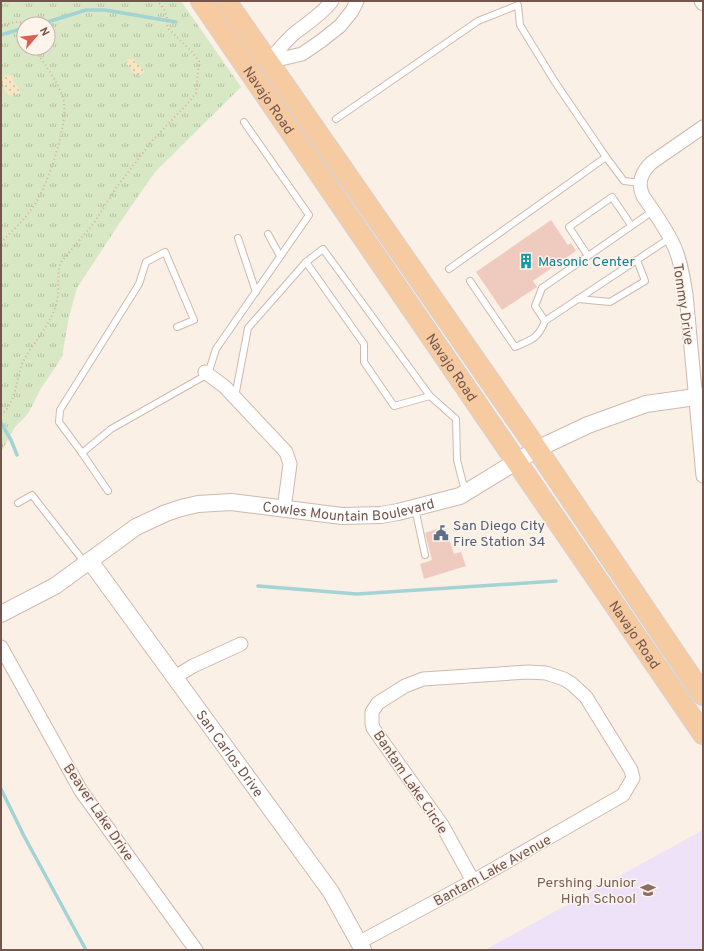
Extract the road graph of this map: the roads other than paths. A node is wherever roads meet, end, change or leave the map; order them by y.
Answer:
1 (201, 1) edge
2 (214, 1) edge
3 (226, 1) edge
4 (332, 1) edge
5 (357, 1) edge
6 (700, 1) edge
7 (703, 4) edge
8 (319, 16) junction
9 (332, 32) junction
10 (268, 62) junction
11 (336, 119) dead end
12 (244, 122) dead end
13 (703, 127) edge
14 (606, 157) junction
15 (640, 183) junction
16 (653, 210) junction
17 (631, 225) junction
18 (268, 234) dead end
19 (238, 238) dead end
20 (670, 238) junction
21 (280, 256) junction
22 (588, 256) junction
23 (637, 260) junction
24 (306, 262) junction
25 (448, 269) dead end
26 (470, 281) dead end
27 (256, 292) junction
28 (578, 299) junction
29 (545, 321) junction
30 (177, 327) dead end
31 (206, 373) junction
32 (430, 396) junction
33 (699, 396) edge
34 (235, 397) junction
35 (537, 450) junction
36 (82, 453) junction
37 (517, 462) junction
38 (703, 476) edge
39 (108, 491) dead end
40 (466, 493) junction
41 (18, 503) dead end
42 (415, 508) junction
43 (284, 509) junction
44 (425, 555) dead end
45 (88, 562) junction
46 (1, 614) edge
47 (241, 644) dead end
48 (1, 647) edge
49 (175, 677) junction
50 (703, 695) edge
51 (703, 734) edge
52 (623, 795) joint
53 (474, 881) junction
54 (361, 946) edge
55 (196, 950) edge

1 - 37 main road, Navajo Road
2 - 10 main road
3 - 10 main road, Navajo Road
4 - 8 street
5 - 9 street
6 - 7 street
8 - 9 street
8 - 10 street
9 - 10 street
10 - 35 main road, Navajo Road
11 - 14 lane
12 - 21 lane
13 - 15 street
14 - 15 lane
14 - 25 lane
15 - 16 street, Tommy Drive
16 - 17 lane
16 - 20 street, Tommy Drive
17 - 22 lane
17 - 22 lane
18 - 21 lane
19 - 27 lane
20 - 23 lane
20 - 33 street, Tommy Drive
21 - 27 lane
22 - 29 lane
23 - 28 lane
23 - 28 lane
24 - 32 lane
24 - 32 lane
24 - 34 lane
26 - 29 lane
27 - 31 lane
28 - 29 lane
30 - 36 lane
31 - 34 street
31 - 36 lane
32 - 40 lane
33 - 35 street, Cowles Mountain Boulevard
33 - 38 street, Tommy Drive
34 - 43 street
35 - 37 street, Cowles Mountain Boulevard
35 - 50 main road, Navajo Road
36 - 39 lane
37 - 40 street, Cowles Mountain Boulevard
37 - 51 main road, Navajo Road
40 - 42 street, Cowles Mountain Boulevard
41 - 45 lane
42 - 43 street, Cowles Mountain Boulevard
42 - 44 lane
43 - 45 street, Cowles Mountain Boulevard
45 - 46 street, Cowles Mountain Boulevard
45 - 49 street, San Carlos Drive
47 - 49 street
48 - 55 street, Beaver Lake Drive
49 - 54 street, San Carlos Drive
52 - 53 street, Bantam Lake Avenue
52 - 53 street, Bantam Lake Circle
53 - 54 street, Bantam Lake Avenue

